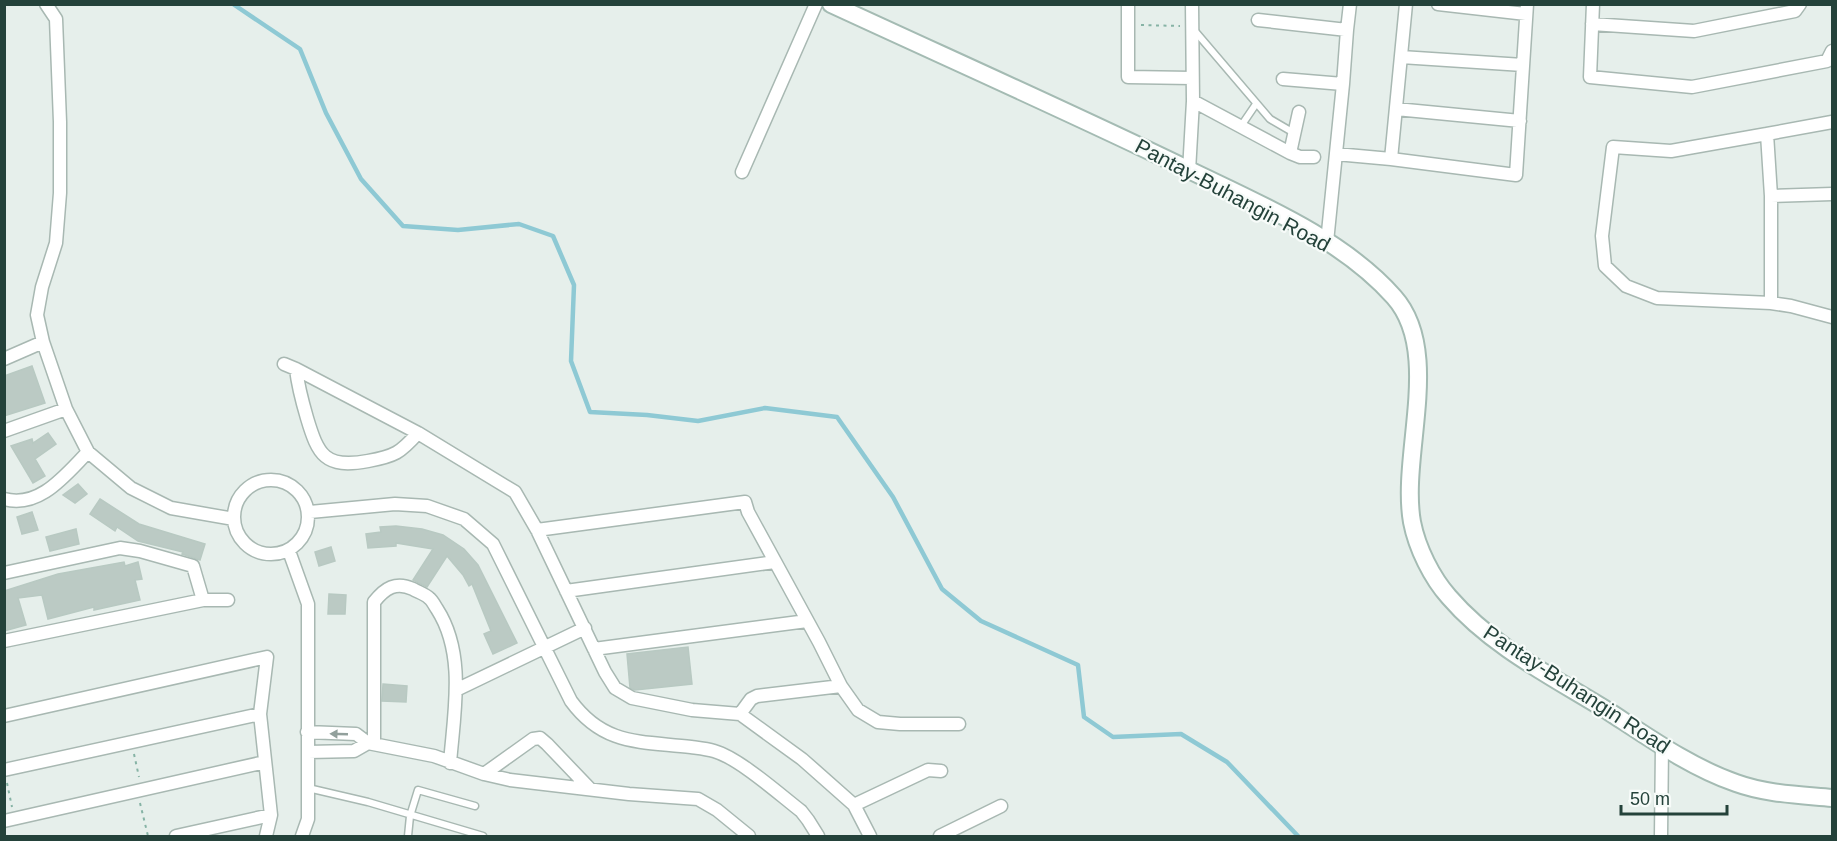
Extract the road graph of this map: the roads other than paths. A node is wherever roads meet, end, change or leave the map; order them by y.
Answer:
1 (46, 4) edge
2 (816, 4) edge
3 (831, 4) edge
4 (1128, 4) edge
5 (1192, 4) edge
6 (1350, 4) edge
7 (1406, 4) edge
8 (1438, 4) edge
9 (1593, 4) edge
10 (1800, 4) edge
11 (1527, 9) edge
12 (1257, 20) dead end
13 (1592, 24) junction
14 (1192, 27) junction
15 (1347, 30) junction
16 (1833, 51) edge
17 (1401, 57) junction
18 (1523, 65) junction
19 (1192, 78) junction
20 (1283, 79) dead end
21 (1343, 84) junction
22 (1193, 101) junction
23 (1256, 104) junction
24 (1396, 109) junction
25 (1299, 112) dead end
26 (1520, 122) junction
27 (1833, 122) edge
28 (1241, 126) junction
29 (1295, 134) junction
30 (1767, 134) junction
31 (1290, 153) junction
32 (1336, 154) junction
33 (1314, 157) dead end
34 (1391, 159) junction
35 (1190, 171) junction
36 (742, 172) dead end
37 (1833, 194) edge
38 (1771, 196) junction
39 (1327, 242) junction
40 (1770, 303) junction
41 (1833, 317) edge
42 (43, 342) junction
43 (4, 359) edge
44 (66, 409) junction
45 (4, 431) edge
46 (418, 433) junction
47 (88, 452) junction
48 (4, 499) edge
49 (309, 512) junction
50 (234, 519) junction
51 (537, 530) junction
52 (289, 550) junction
53 (775, 562) junction
54 (4, 573) edge
55 (566, 591) junction
56 (203, 600) junction
57 (228, 600) dead end
58 (807, 621) junction
59 (585, 628) junction
60 (4, 641) edge
61 (543, 647) junction
62 (594, 649) junction
63 (841, 686) junction
64 (456, 690) junction
65 (260, 714) junction
66 (740, 714) junction
67 (4, 716) edge
68 (959, 724) dead end
69 (308, 732) junction
70 (371, 743) junction
71 (1662, 745) junction
72 (308, 752) junction
73 (265, 762) junction
74 (450, 763) junction
75 (941, 771) dead end
76 (484, 774) junction
77 (5, 775) edge
78 (308, 788) junction
79 (590, 789) junction
80 (1833, 798) edge
81 (854, 805) junction
82 (475, 806) dead end
83 (1001, 806) dead end
84 (271, 815) junction
85 (410, 816) junction
86 (9, 820) edge
87 (747, 836) edge
88 (176, 837) edge
89 (266, 837) edge
90 (302, 837) edge
91 (408, 837) edge
92 (483, 837) edge
93 (818, 837) edge
94 (870, 837) edge
95 (940, 837) edge
96 (1661, 837) edge

1 - 42 street
2 - 36 street
3 - 35 street, Pantay-Buhangin Road
4 - 19 street
5 - 14 street
6 - 15 street
7 - 17 street
8 - 11 street
9 - 13 street
10 - 13 street
11 - 18 street
12 - 15 street
13 - 16 street
14 - 19 street
14 - 23 lane
15 - 21 street
17 - 18 street
17 - 24 street
18 - 26 street
19 - 22 street
20 - 21 street
21 - 32 street
22 - 28 street
22 - 35 street
23 - 28 lane
23 - 29 lane
24 - 26 street
24 - 34 street
25 - 29 street
26 - 34 street
27 - 30 street
28 - 31 street
29 - 31 street
30 - 38 street
30 - 40 street
31 - 33 street
32 - 34 street
32 - 39 street
35 - 39 street, Pantay-Buhangin Road
37 - 38 street
38 - 40 street
39 - 71 street, Pantay-Buhangin Road
40 - 41 street
42 - 43 street
42 - 44 street
44 - 45 street
44 - 47 street
46 - 46 street
46 - 51 street
47 - 48 street
47 - 50 street
49 - 50 street
49 - 52 street
49 - 61 street
50 - 52 street
51 - 53 street
51 - 55 street
52 - 69 street
53 - 55 street
53 - 58 street
54 - 56 street
55 - 59 street
56 - 57 street
56 - 60 street
58 - 62 street
58 - 63 street
59 - 61 street
59 - 62 street
61 - 64 street
61 - 93 street
62 - 66 street
63 - 66 street
63 - 68 street
64 - 70 street
64 - 74 street
65 - 67 street
65 - 73 street
65 - 77 street
66 - 81 street
70 -> 69 street
69 - 72 street
70 - 72 street
70 - 74 street
71 - 80 street, Pantay-Buhangin Road
71 - 96 street
72 - 78 street
73 - 84 street
73 - 86 street
74 - 76 street
75 - 81 street
76 - 79 street
76 - 79 street
78 - 85 lane
78 - 90 street
79 - 87 street
81 - 94 street
82 - 85 lane
83 - 95 street
84 - 88 street
84 - 89 street
85 - 91 lane
85 - 92 lane

